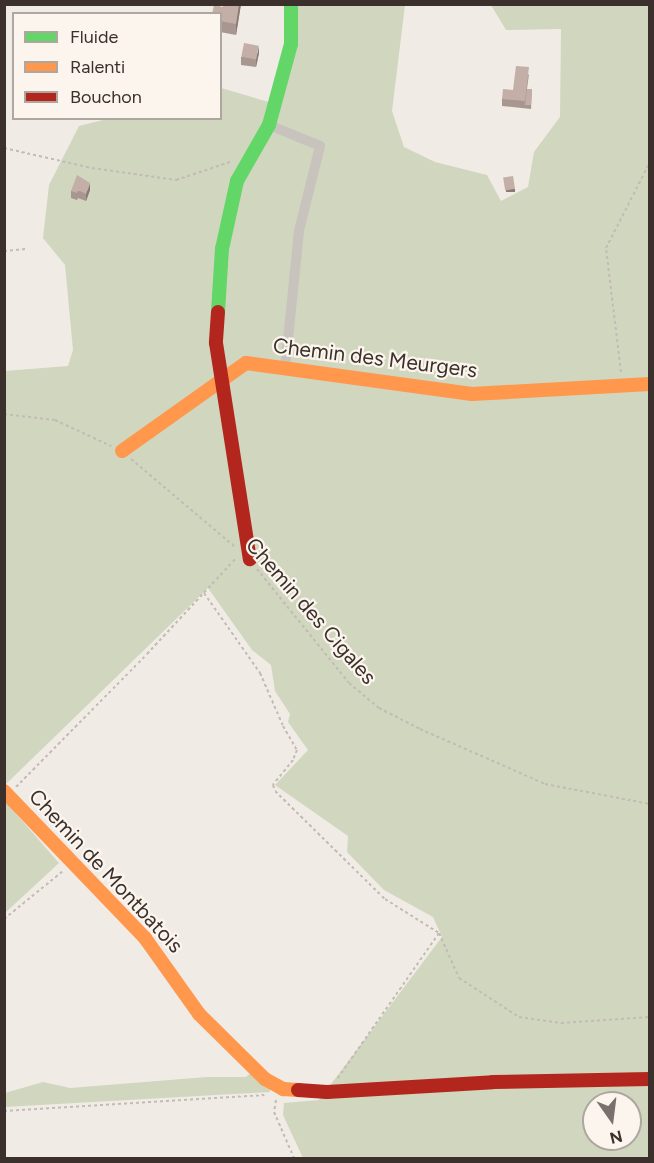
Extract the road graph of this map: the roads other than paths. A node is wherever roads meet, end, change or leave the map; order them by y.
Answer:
1 (291, 4) edge
2 (269, 125) junction
3 (285, 368) junction
4 (220, 379) junction
5 (650, 384) edge
6 (122, 451) road end
7 (245, 556) road end
8 (6, 793) edge
9 (650, 1079) edge

1 - 2 street
2 - 3 street
2 - 4 street
3 - 4 street, Chemin des Meurgers
3 - 5 street, Chemin des Meurgers
4 - 6 street, Chemin des Meurgers
4 - 7 street
8 - 9 street, Chemin de Montbatois

